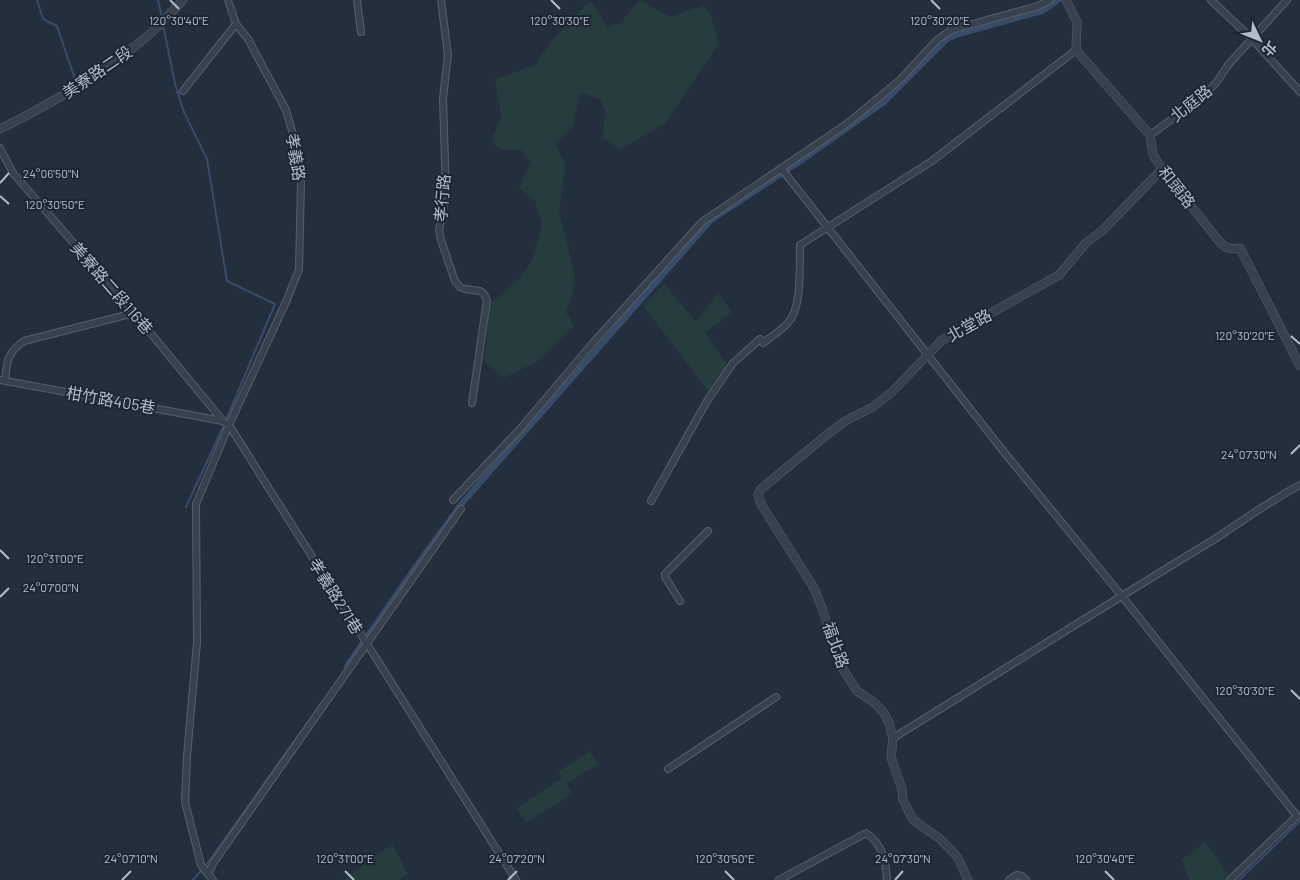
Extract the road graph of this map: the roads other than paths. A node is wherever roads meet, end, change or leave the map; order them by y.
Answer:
1 (183, 0) edge
2 (228, 0) edge
3 (357, 0) edge
4 (441, 0) edge
5 (1050, 0) edge
6 (1066, 0) edge
7 (1212, 0) edge
8 (1287, 0) edge
9 (236, 24) junction
10 (360, 32) dead end
11 (1252, 39) junction
12 (1076, 50) junction
13 (183, 91) dead end
14 (1300, 92) edge
15 (0, 129) edge
16 (1150, 135) junction
17 (0, 148) edge
18 (781, 168) junction
19 (1162, 169) junction
20 (828, 228) junction
21 (134, 313) junction
22 (928, 354) junction
23 (1300, 366) edge
24 (2, 380) edge
25 (472, 403) dead end
26 (223, 421) junction
27 (229, 425) junction
28 (1300, 485) edge
29 (453, 500) dead end
30 (651, 501) dead end
31 (462, 509) dead end
32 (776, 528) joint
33 (708, 531) dead end
34 (1121, 595) junction
35 (680, 601) dead end
36 (367, 646) junction
37 (776, 697) dead end
38 (893, 738) junction
39 (668, 769) dead end
40 (208, 874) junction
41 (214, 880) edge
42 (516, 880) edge
43 (779, 880) edge
44 (887, 880) edge
45 (968, 880) edge
46 (1009, 880) edge
47 (1026, 880) edge
48 (1230, 880) edge

1 - 15 street, 美寮路二段
2 - 9 street, 孝義路
3 - 10 street
4 - 25 street, 孝行路
5 - 18 street
6 - 12 street
7 - 11 street
8 - 11 street, 北庭路
9 - 13 street
9 - 27 street, 孝義路
11 - 14 street
11 - 16 street, 北庭路
12 - 16 street, 和頭路
12 - 20 street
16 - 19 street, 和頭路
17 - 21 street, 美寮路二段116巷
18 - 20 street
18 - 29 street
19 - 22 street, 北堂路
19 - 23 street, 和頭路
20 - 22 street
20 - 30 street
21 - 24 street
21 - 26 street, 美寮路二段116巷
22 - 32 street, 北堂路
22 - 34 street
24 - 26 street, 柑竹路405巷
26 - 27 street, 美寮路二段116巷
27 - 36 street, 孝義路271巷
27 - 40 street, 孝義路
28 - 34 street
31 - 36 street
32 - 38 street, 福北路
33 - 35 street
34 - 38 street
34 - 48 street
36 - 40 street
36 - 42 street, 孝義路271巷
37 - 39 street
38 - 45 street, 福北路
40 - 41 street
43 - 44 street
46 - 47 street

